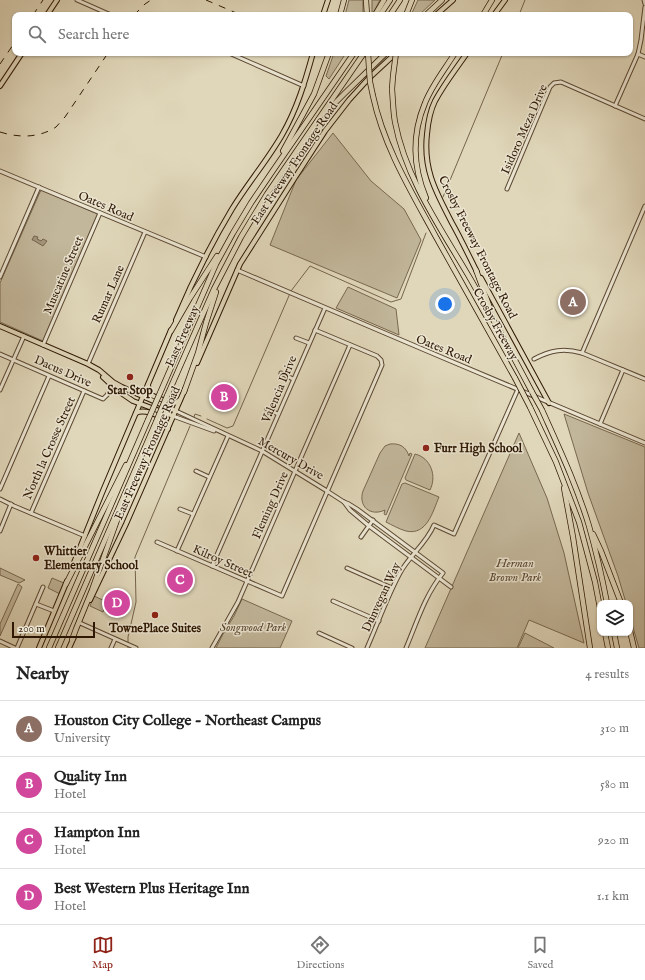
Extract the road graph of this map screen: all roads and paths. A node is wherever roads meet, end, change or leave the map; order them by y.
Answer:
1 (57, 0) edge
2 (77, 0) edge
3 (328, 0) edge
4 (344, 0) edge
5 (366, 0) edge
6 (384, 0) edge
7 (390, 0) edge
8 (400, 0) edge
9 (412, 0) edge
10 (439, 0) edge
11 (442, 0) edge
12 (453, 0) edge
13 (492, 0) edge
14 (505, 0) edge
15 (644, 0) edge
16 (645, 4) edge
17 (645, 7) edge
18 (49, 12) edge
19 (105, 12) edge
20 (325, 12) edge
21 (341, 12) edge
22 (367, 12) edge
23 (377, 12) edge
24 (382, 12) edge
25 (392, 12) edge
26 (407, 12) edge
27 (430, 12) edge
28 (430, 12) edge
29 (439, 12) edge
30 (484, 12) edge
31 (496, 12) edge
32 (638, 54) junction
33 (20, 56) edge
34 (236, 56) edge
35 (312, 56) edge
36 (328, 56) edge
37 (352, 56) edge
38 (362, 56) edge
39 (368, 56) edge
40 (383, 56) edge
41 (393, 56) edge
42 (396, 56) edge
43 (453, 56) edge
44 (465, 56) edge
45 (645, 57) edge
46 (0, 86) edge
47 (304, 86) junction
48 (615, 106) junction
49 (645, 119) edge
50 (302, 143) junction
51 (0, 171) edge
52 (272, 172) junction
53 (39, 187) junction
54 (507, 188) dead end
55 (645, 206) edge
56 (100, 213) junction
57 (435, 218) junction
58 (145, 232) junction
59 (232, 232) junction
60 (206, 257) junction
61 (224, 268) junction
62 (237, 270) junction
63 (476, 270) junction
64 (0, 277) edge
65 (325, 308) junction
66 (494, 319) junction
67 (0, 326) edge
68 (314, 330) junction
69 (171, 331) junction
70 (24, 336) junction
71 (296, 338) dead end
72 (309, 343) junction
73 (43, 345) junction
74 (350, 345) junction
75 (582, 353) junction
76 (0, 354) edge
77 (13, 359) junction
78 (534, 359) dead end
79 (88, 364) junction
80 (623, 370) junction
81 (281, 373) dead end
82 (49, 376) junction
83 (294, 379) junction
84 (645, 379) edge
85 (148, 384) junction
86 (113, 386) junction
87 (518, 389) junction
88 (0, 390) edge
89 (84, 391) junction
90 (184, 392) junction
91 (142, 397) junction
92 (181, 399) junction
93 (549, 403) junction
94 (140, 404) junction
95 (267, 409) dead end
96 (176, 411) junction
97 (136, 413) junction
98 (278, 414) junction
99 (173, 416) junction
100 (600, 424) junction
101 (168, 429) junction
102 (143, 431) junction
103 (226, 435) junction
104 (645, 442) edge
105 (262, 451) junction
106 (137, 465) junction
107 (196, 471) dead end
108 (295, 471) junction
109 (209, 477) junction
110 (562, 477) junction
111 (0, 489) edge
112 (328, 491) junction
113 (0, 499) edge
114 (344, 502) junction
115 (11, 504) junction
116 (180, 509) dead end
117 (31, 513) junction
118 (193, 514) junction
119 (373, 520) junction
120 (369, 526) junction
121 (589, 526) junction
122 (0, 531) edge
123 (85, 536) junction
124 (361, 537) dead end
125 (157, 542) dead end
126 (177, 550) junction
127 (415, 552) junction
128 (411, 556) junction
129 (212, 566) junction
130 (347, 568) dead end
131 (439, 578) junction
132 (247, 581) junction
133 (66, 584) junction
134 (43, 587) dead end
135 (451, 587) dead end
136 (392, 588) junction
137 (598, 600) edge
138 (606, 600) edge
139 (620, 600) edge
140 (333, 601) dead end
141 (36, 604) junction
142 (54, 611) junction
143 (378, 621) junction
144 (80, 623) junction
145 (319, 633) dead end
146 (606, 636) edge
147 (614, 636) edge
148 (631, 636) edge
149 (115, 639) junction
150 (72, 640) junction
151 (0, 641) edge
152 (616, 647) edge
153 (16, 648) edge
154 (38, 648) edge
155 (49, 648) edge
156 (58, 648) edge
157 (69, 648) edge
158 (111, 648) edge
159 (135, 648) edge
160 (212, 648) edge
161 (352, 648) edge
162 (367, 648) edge
163 (406, 648) edge
164 (590, 648) edge
165 (608, 648) edge
166 (634, 648) edge

1 - 18 main road
2 - 19 street
3 - 20 main road
4 - 21 highway
5 - 22 highway
6 - 23 highway
7 - 24 highway
8 - 25 highway
9 - 26 highway
10 - 27 highway
11 - 28 highway
12 - 29 main road
13 - 30 highway
14 - 31 main road
15 - 16 street
17 - 32 street
32 - 45 street
32 - 48 street
33 - 46 main road
34 - 47 street
35 - 47 main road, East Freeway Frontage Road
36 - 52 highway
37 - 52 highway, East Freeway
38 - 50 highway, East Freeway
39 - 110 highway, Crosby Freeway, bridge
40 - 50 highway
41 - 62 main road, East Freeway Frontage Road
42 - 57 highway, Crosby Freeway, bridge
43 - 57 highway
44 - 63 main road, Crosby Freeway Frontage Road
47 - 60 main road, East Freeway Frontage Road
48 - 49 street
48 - 54 street, Isidoro Meza Drive
50 - 61 highway, East Freeway
51 - 53 street, Oates Road
52 - 59 highway, East Freeway
53 - 56 street, Oates Road
53 - 64 street
55 - 75 street
56 - 58 street, Oates Road
56 - 73 street, Muscatine Street
57 - 66 highway, Crosby Freeway
58 - 60 street, Oates Road
58 - 79 street, Rumar Lane
59 - 69 highway
59 - 102 highway, East Freeway, bridge
60 - 69 main road, East Freeway Frontage Road
61 - 90 highway
61 - 106 highway, East Freeway, bridge
62 - 65 street, Oates Road
62 - 90 main road, East Freeway Frontage Road
63 - 66 highway
63 - 93 main road, Crosby Freeway Frontage Road
65 - 68 street, Valencia Drive
65 - 87 street, Oates Road
66 - 121 highway, Crosby Freeway, bridge
67 - 70 main road, Mercury Drive
68 - 72 street, Valencia Drive
68 - 74 street
69 - 85 main road, East Freeway Frontage Road
70 - 73 main road, Mercury Drive
70 - 77 street
71 - 72 street
72 - 83 street, Valencia Drive
73 - 79 main road, Mercury Drive
74 - 108 street, Fleming Drive
74 - 112 street
75 - 78 street
75 - 80 street
76 - 77 street, Dacus Drive
77 - 82 street, Dacus Drive
77 - 88 street
79 - 86 main road, Mercury Drive
79 - 91 main road, Mercury Drive
80 - 84 street
80 - 100 street
81 - 83 street
82 - 89 street, Dacus Drive
82 - 111 street
83 - 98 street, Valencia Drive
85 - 91 main road, East Freeway Frontage Road
85 - 92 main road
86 - 89 street, Dacus Drive
86 - 94 main road, Mercury Drive
87 - 93 street, Oates Road
87 - 127 street, Dunvegan Way
89 - 117 street, North la Crosse Street
90 - 92 main road, East Freeway Frontage Road
91 - 94 main road, East Freeway Frontage Road
91 - 96 main road, Mercury Drive
92 - 96 main road, East Freeway Frontage Road
93 - 100 street, Oates Road
94 - 97 main road, East Freeway Frontage Road
94 - 99 main road, Mercury Drive
95 - 98 street
96 - 99 main road, East Freeway Frontage Road
96 - 103 street, Mercury Drive
97 - 101 main road
97 - 123 main road, East Freeway Frontage Road
98 - 105 street, Valencia Drive
99 - 101 main road, East Freeway Frontage Road
99 - 103 street, Mercury Drive
100 - 104 street, Oates Road
101 - 144 main road, East Freeway Frontage Road
102 - 133 highway
102 - 155 highway, East Freeway
103 - 105 street, Mercury Drive
103 - 109 street
105 - 108 street, Mercury Drive
105 - 129 street, Valencia Drive
106 - 150 highway
106 - 156 highway, East Freeway
107 - 109 street
108 - 112 street, Mercury Drive
108 - 132 street, Fleming Drive
109 - 118 street
110 - 137 highway, Crosby Freeway
110 - 164 highway
112 - 114 street, Mercury Drive
112 - 132 street, Kilroy Street
113 - 115 street
114 - 119 street, Mercury Drive
114 - 120 street, Mercury Drive
115 - 117 street
115 - 122 street
116 - 118 street
117 - 123 street
118 - 126 street
119 - 120 street
119 - 127 street, Mercury Drive
120 - 124 street
120 - 128 street, Mercury Drive
121 - 138 highway, Crosby Freeway
121 - 139 highway
123 - 133 main road, East Freeway Frontage Road
125 - 126 street, Kilroy Street
126 - 129 street, Kilroy Street
127 - 128 street, Dunvegan Way
127 - 131 street, Mercury Drive
128 - 131 street, Mercury Drive
128 - 136 street, Dunvegan Way
129 - 132 street, Kilroy Street
130 - 136 street
131 - 135 street, Mercury Drive
131 - 163 street
132 - 160 street, Fleming Drive
133 - 142 main road, East Freeway Frontage Road
134 - 141 street
136 - 143 street, Dunvegan Way
140 - 143 street
141 - 142 street
141 - 153 street
142 - 154 main road, East Freeway Frontage Road
143 - 162 street, Dunvegan Way
144 - 149 street
144 - 150 main road, East Freeway Frontage Road
145 - 161 street
146 - 165 highway
147 - 152 highway
148 - 166 highway
149 - 158 street
149 - 159 street
150 - 157 main road, East Freeway Frontage Road
151 - 153 street

